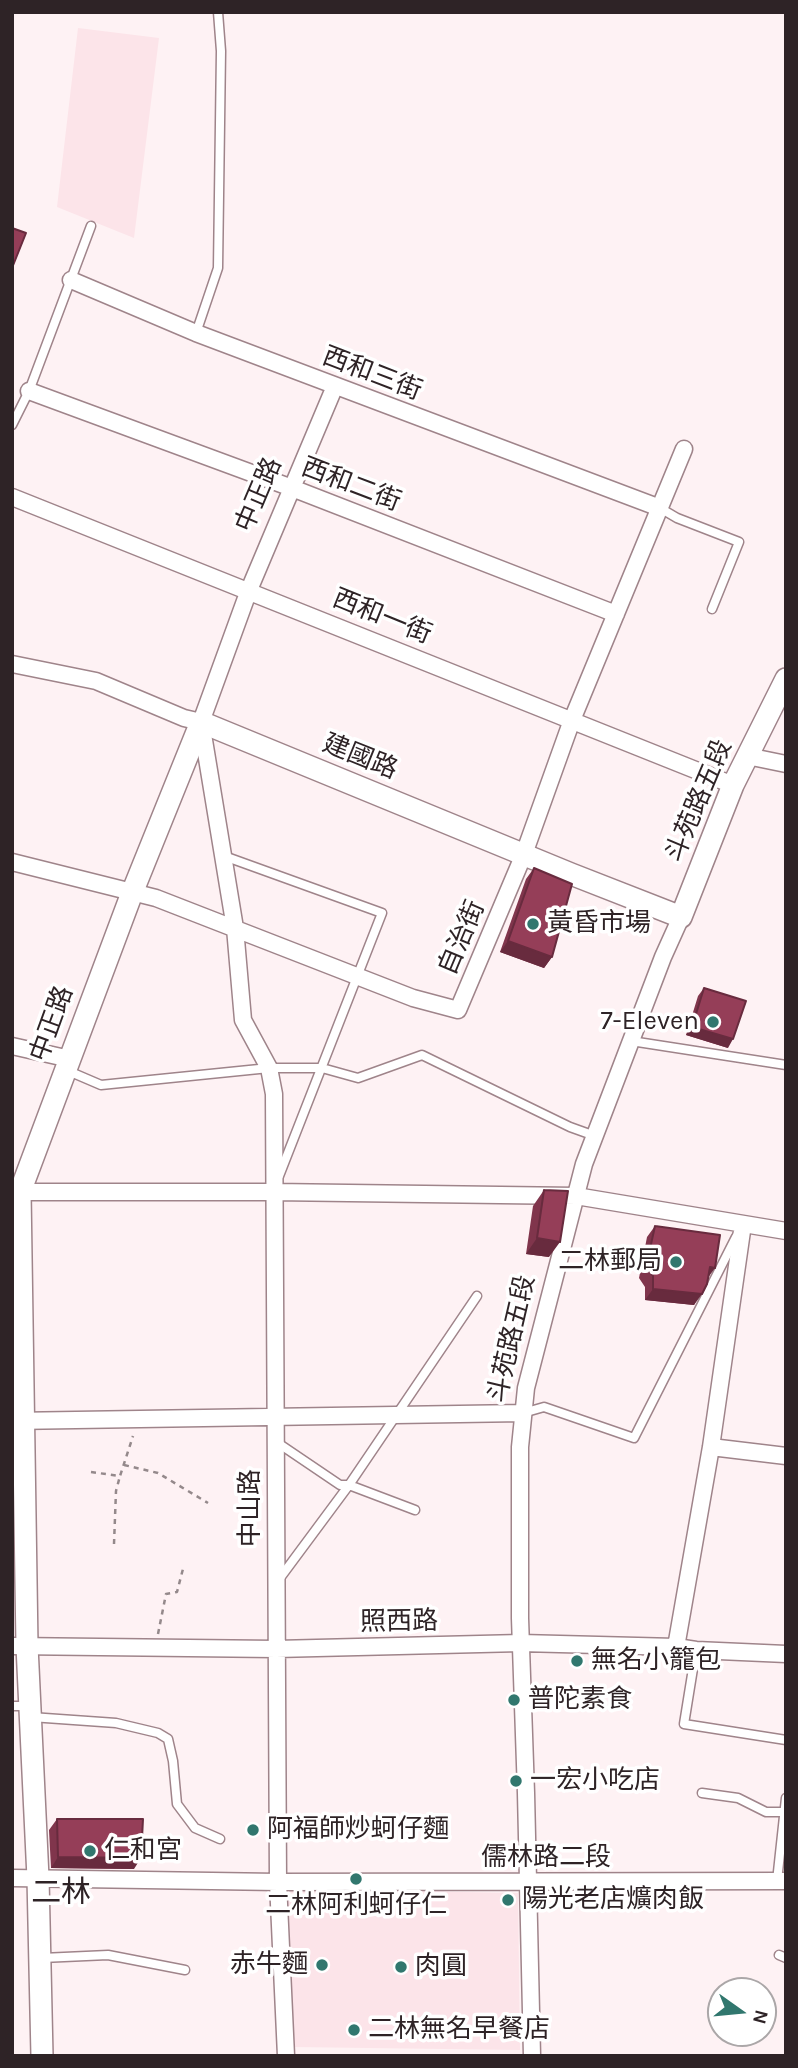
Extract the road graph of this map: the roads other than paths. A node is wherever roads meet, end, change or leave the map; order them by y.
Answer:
1 (218, 12) edge
2 (91, 226) dead end
3 (71, 279) junction
4 (196, 333) junction
5 (335, 386) junction
6 (29, 391) junction
7 (12, 425) edge
8 (684, 449) dead end
9 (292, 488) junction
10 (12, 497) edge
11 (660, 508) junction
12 (249, 590) junction
13 (712, 609) dead end
14 (616, 614) junction
15 (12, 664) edge
16 (786, 679) edge
17 (572, 720) junction
18 (201, 722) junction
19 (747, 756) junction
20 (786, 764) edge
21 (733, 785) junction
22 (524, 854) junction
23 (224, 856) junction
24 (12, 862) edge
25 (132, 892) junction
26 (681, 917) junction
27 (235, 928) junction
28 (358, 976) junction
29 (631, 1041) junction
30 (12, 1046) edge
31 (68, 1065) junction
32 (786, 1065) edge
33 (269, 1068) junction
34 (322, 1068) junction
35 (594, 1136) junction
36 (16, 1192) edge
37 (273, 1192) junction
38 (576, 1196) junction
39 (743, 1224) junction
40 (786, 1231) edge
41 (477, 1296) dead end
42 (523, 1413) junction
43 (395, 1416) junction
44 (275, 1418) junction
45 (17, 1421) edge
46 (275, 1441) junction
47 (710, 1447) junction
48 (786, 1456) edge
49 (349, 1485) junction
50 (415, 1510) dead end
51 (276, 1584) junction
52 (520, 1643) junction
53 (20, 1646) edge
54 (676, 1647) junction
55 (276, 1649) junction
56 (695, 1650) junction
57 (786, 1654) edge
58 (24, 1710) edge
59 (786, 1740) edge
60 (702, 1793) dead end
61 (786, 1798) edge
62 (784, 1812) edge
63 (220, 1839) dead end
64 (12, 1878) edge
65 (38, 1878) junction
66 (781, 1881) edge
67 (278, 1882) junction
68 (528, 1883) junction
69 (39, 1958) junction
70 (185, 1970) dead end
71 (41, 2056) edge
72 (286, 2056) edge
73 (532, 2056) edge

1 - 4 lane
2 - 3 lane
3 - 4 street, 西和三街
3 - 6 lane
4 - 5 street, 西和三街
5 - 9 street, 中正路
5 - 11 street, 西和三街
6 - 7 lane
6 - 9 street, 西和二街
8 - 11 street, 自治街
9 - 12 street, 中正路
9 - 14 street, 西和二街
10 - 12 street, 西和一街
11 - 13 lane
11 - 14 street, 自治街
12 - 17 street, 西和一街
12 - 18 street, 中正路
14 - 17 street, 自治街
15 - 18 street, 建國路
16 - 19 main road, 斗苑路五段
17 - 21 street, 西和一街
17 - 22 street, 自治街
18 - 22 main road, 建國路
18 - 23 street
18 - 25 main road, 中正路
19 - 20 street
19 - 21 main road, 斗苑路五段
21 - 26 main road, 斗苑路五段
22 - 26 main road, 建國路
22 - 28 street, 自治街
23 - 27 street
23 - 28 lane, 中山路
24 - 25 street, 自治街
25 - 27 street, 自治街
25 - 31 main road, 中正路
26 - 29 street, 斗苑路五段
27 - 28 street, 自治街
27 - 33 street
28 - 34 lane, 中山路
29 - 32 lane
29 - 35 street, 斗苑路五段
30 - 31 street
31 - 33 lane
31 - 36 main road, 中正路
33 - 34 lane
33 - 37 street
34 - 35 lane
34 - 37 lane, 中山路
35 - 38 street, 斗苑路五段
36 - 37 street
36 - 45 main road, 中正路
37 - 38 street
37 - 44 street, 中山路
38 - 39 street
38 - 42 street, 斗苑路五段
39 - 40 street
39 - 42 lane
39 - 47 street
41 - 43 lane
42 - 43 street
42 - 52 street, 斗苑路五段
43 - 44 street
43 - 49 lane
44 - 45 street
44 - 46 street, 中山路
45 - 53 main road, 中正路
46 - 49 lane
46 - 51 street, 中山路
47 - 48 street
47 - 54 street
49 - 50 lane
49 - 51 lane
51 - 55 street, 中山路
52 - 54 street, 照西路
52 - 55 street, 照西路
52 - 68 street, 斗苑路五段
53 - 55 street, 照西路
53 - 58 main road, 中正路
54 - 56 street, 照西路
55 - 67 street, 中山路
56 - 57 street, 照西路
56 - 59 lane
58 - 63 lane
58 - 65 main road, 中正路
60 - 62 lane
61 - 62 lane
62 - 66 lane
64 - 65 street, 儒林路二段
65 - 67 street, 儒林路二段
65 - 69 main road, 中正路
66 - 68 street, 儒林路二段
67 - 68 street, 儒林路二段
67 - 72 street, 中山路
68 - 73 street, 斗苑路五段
69 - 70 lane
69 - 71 main road, 中正路

